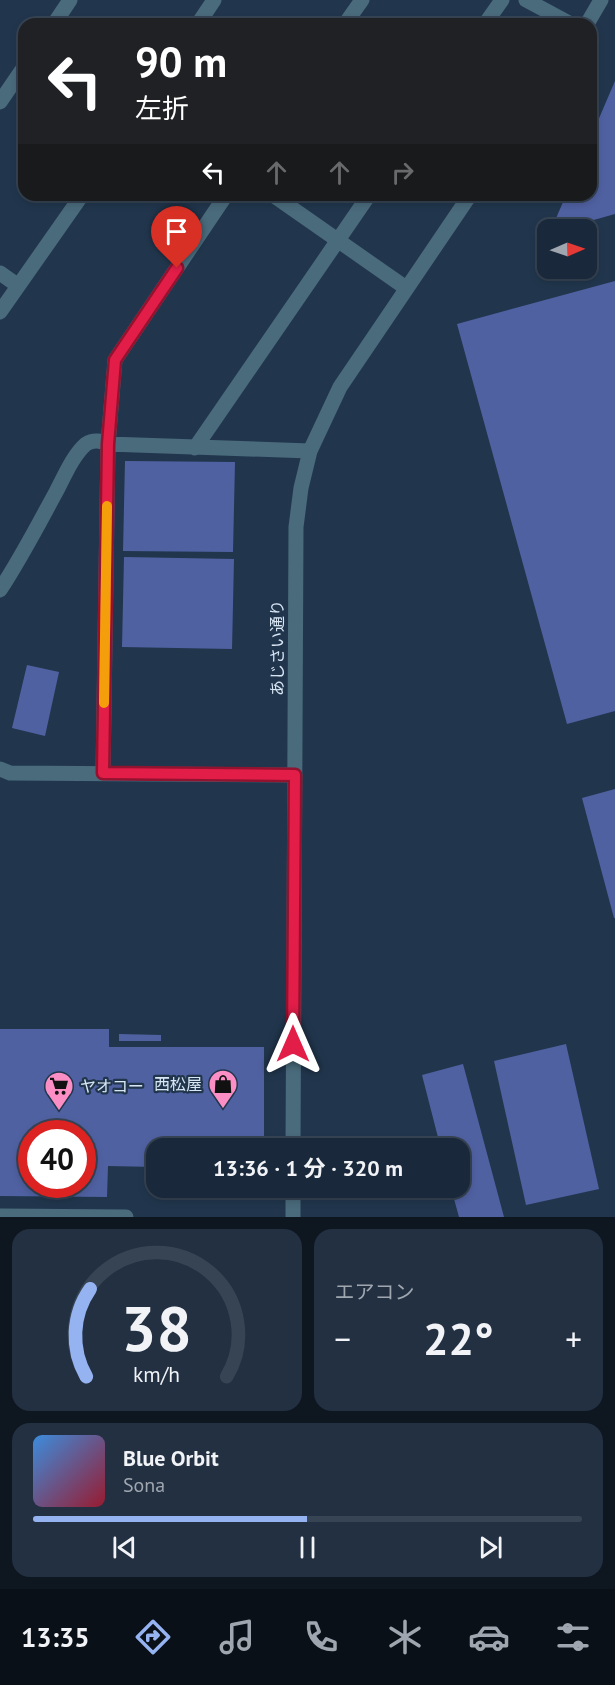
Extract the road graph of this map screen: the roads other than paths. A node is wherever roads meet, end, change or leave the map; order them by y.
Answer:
1 (70, 0) edge
2 (214, 0) edge
3 (362, 0) edge
4 (502, 0) edge
5 (526, 0) edge
6 (601, 0) edge
7 (58, 18) edge
8 (202, 18) edge
9 (349, 18) edge
10 (489, 18) edge
11 (559, 18) edge
12 (590, 18) edge
13 (18, 76) edge
14 (0, 102) edge
15 (78, 201) edge
16 (222, 201) edge
17 (282, 201) edge
18 (365, 201) edge
19 (466, 201) edge
20 (339, 239) junction
21 (0, 273) edge
22 (17, 285) junction
23 (406, 288) junction
24 (0, 312) edge
25 (108, 444) junction
26 (195, 448) junction
27 (310, 451) junction
28 (0, 590) edge
29 (103, 773) junction
30 (3, 775) edge
31 (295, 775) junction
32 (293, 1138) edge
33 (293, 1198) edge
34 (0, 1216) edge
35 (99, 1217) edge
36 (126, 1217) edge
37 (292, 1217) edge

1 - 7 street
2 - 8 street
3 - 9 street
4 - 10 street
5 - 11 street
6 - 12 street
13 - 14 street
15 - 22 street
16 - 25 street
17 - 20 street
18 - 20 street
19 - 23 street, あじさい通り
20 - 23 street
20 - 26 street
21 - 22 street
22 - 24 street
23 - 27 street, あじさい通り
25 - 26 street
25 - 28 street
25 - 29 street
26 - 27 street
27 - 31 street, あじさい通り
29 - 30 street
29 - 31 street
31 - 32 street, あじさい通り
33 - 37 street
34 - 35 street
35 - 36 street

